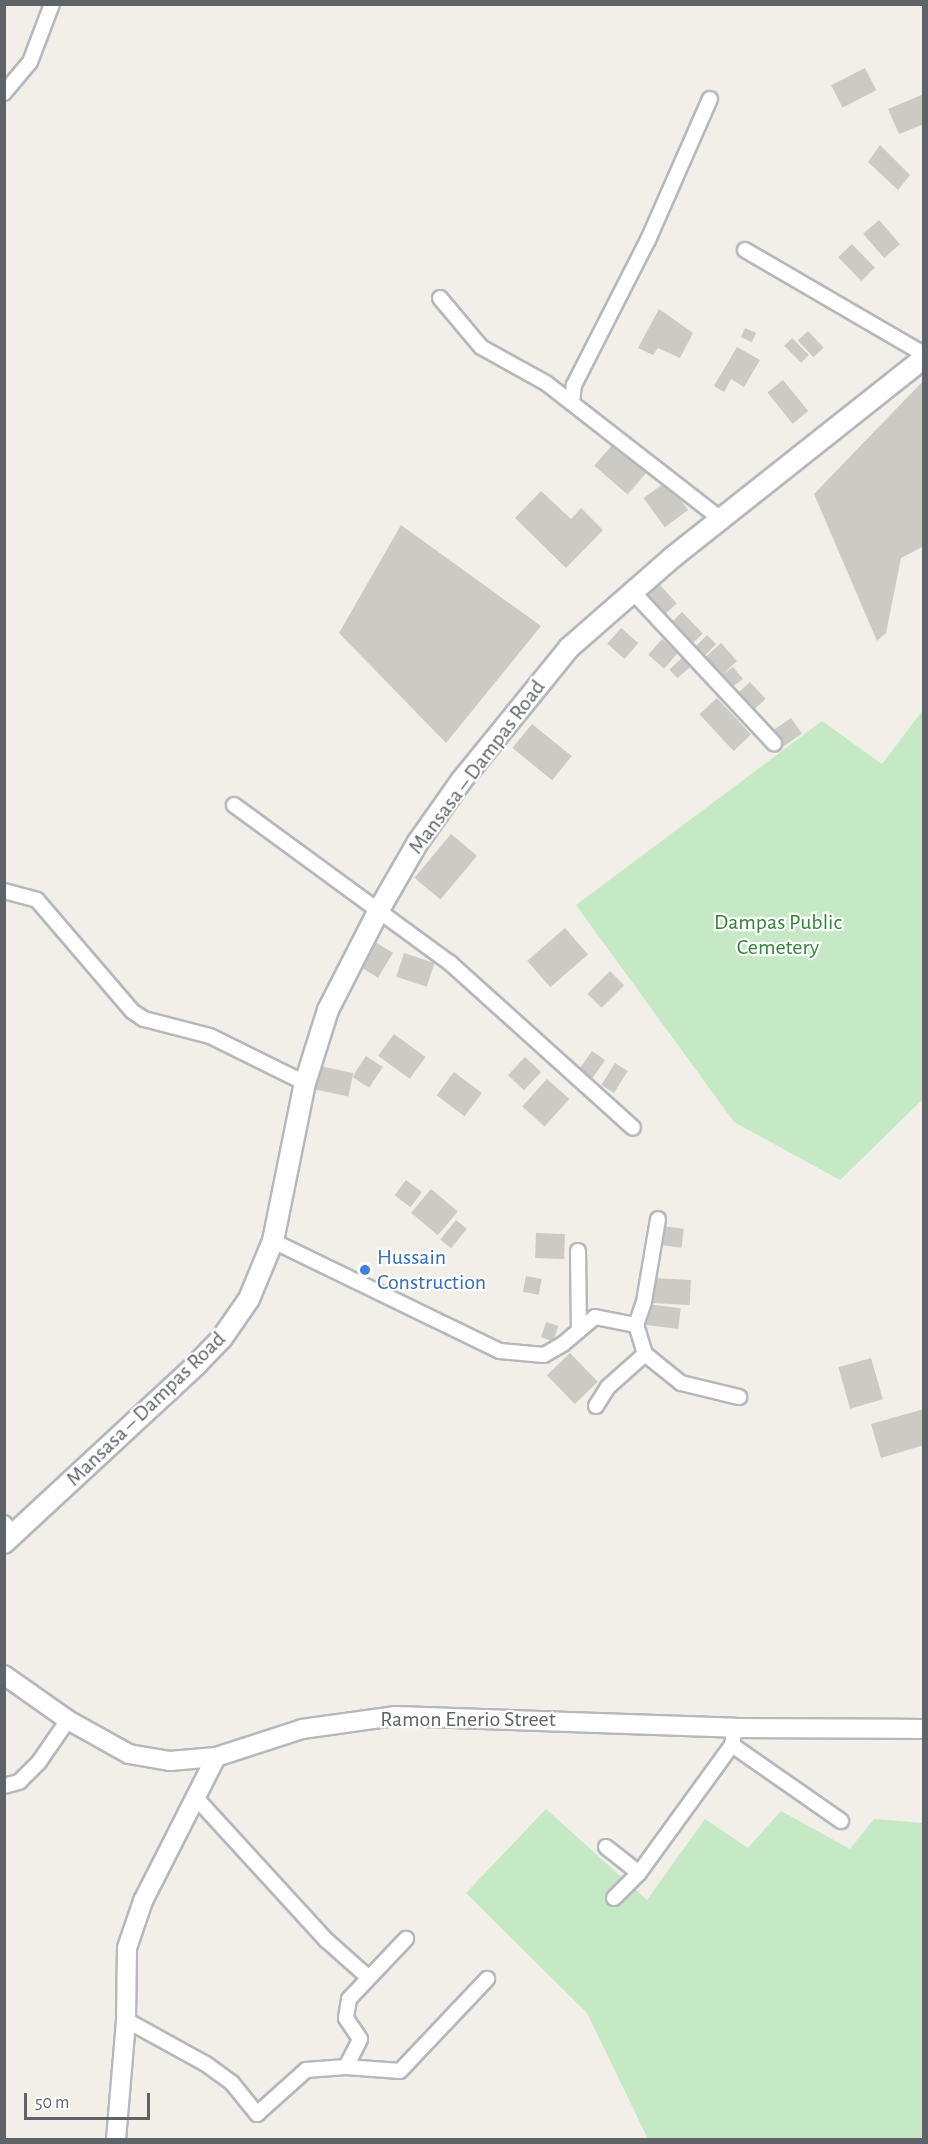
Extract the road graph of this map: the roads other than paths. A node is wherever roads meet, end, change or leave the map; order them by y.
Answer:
1 (52, 4) edge
2 (4, 93) edge
3 (710, 99) dead end
4 (745, 249) dead end
5 (440, 298) dead end
6 (924, 356) edge
7 (572, 403) junction
8 (721, 519) junction
9 (633, 592) junction
10 (774, 743) dead end
11 (234, 805) dead end
12 (4, 891) edge
13 (380, 908) junction
14 (305, 1083) junction
15 (633, 1128) dead end
16 (658, 1219) dead end
17 (273, 1241) junction
18 (578, 1251) dead end
19 (636, 1326) junction
20 (579, 1329) junction
21 (645, 1354) junction
22 (739, 1397) dead end
23 (596, 1406) dead end
24 (8, 1533) edge
25 (4, 1676) edge
26 (68, 1720) junction
27 (924, 1729) edge
28 (733, 1737) junction
29 (216, 1757) junction
30 (4, 1786) edge
31 (196, 1798) junction
32 (841, 1821) dead end
33 (606, 1847) dead end
34 (639, 1873) junction
35 (614, 1898) dead end
36 (406, 1939) dead end
37 (368, 1977) junction
38 (487, 1979) dead end
39 (126, 2020) junction
40 (346, 2067) junction
41 (116, 2139) edge

1 - 2 street
3 - 7 street
4 - 6 street
5 - 7 street
6 - 8 main road, Mansasa – Dampas Road
7 - 8 street
8 - 9 main road, Mansasa – Dampas Road
9 - 10 street
9 - 13 main road, Mansasa – Dampas Road
11 - 13 street
12 - 14 street
13 - 14 main road, Mansasa – Dampas Road
13 - 15 street
14 - 17 main road, Mansasa – Dampas Road
16 - 19 street
17 - 20 street
17 - 24 main road, Mansasa – Dampas Road
18 - 20 street
19 - 20 street
19 - 21 street
21 - 22 street
21 - 23 street
25 - 26 street, Ramon Enerio Street
26 - 29 street, Ramon Enerio Street
26 - 30 street
27 - 28 street, Ramon Enerio Street
28 - 29 street, Ramon Enerio Street
28 - 32 street
28 - 34 street
29 - 31 street
31 - 37 street
31 - 39 street
33 - 34 street
34 - 35 street
36 - 37 street
37 - 40 street
38 - 40 street
39 - 40 street
39 - 41 street

